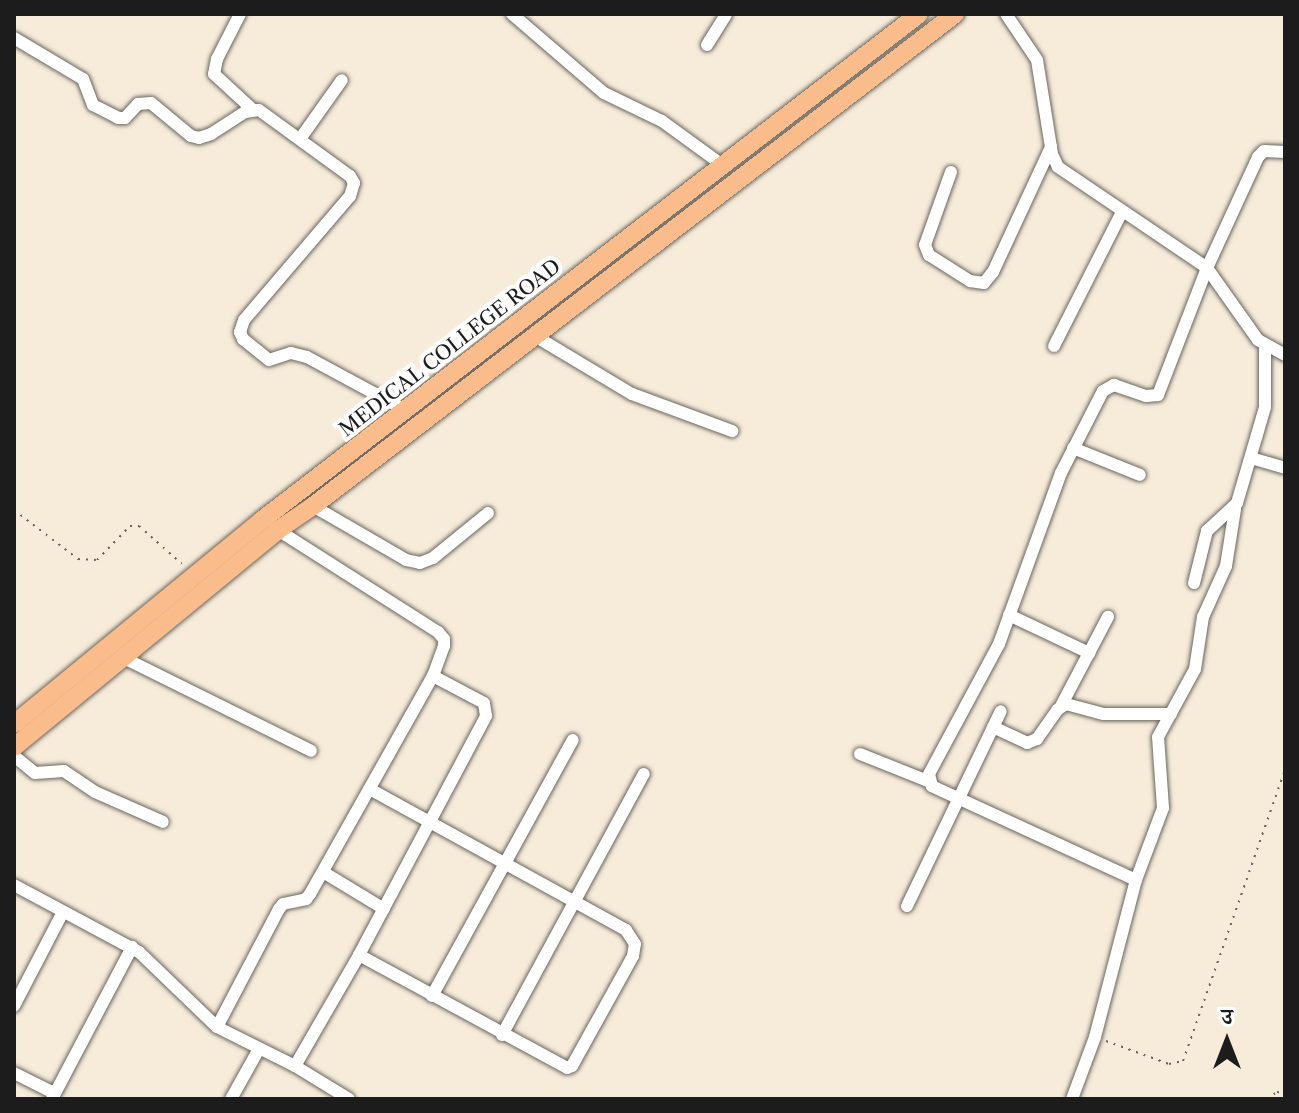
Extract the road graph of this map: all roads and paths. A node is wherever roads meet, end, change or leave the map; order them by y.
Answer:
1 (240, 14) edge
2 (512, 14) edge
3 (726, 14) edge
4 (919, 14) edge
5 (955, 14) edge
6 (1006, 14) edge
7 (14, 38) edge
8 (707, 45) dead end
9 (342, 80) dead end
10 (253, 110) junction
11 (300, 139) junction
12 (1051, 147) junction
13 (1285, 152) edge
14 (721, 164) junction
15 (951, 172) dead end
16 (1122, 212) junction
17 (1207, 268) junction
18 (535, 336) junction
19 (1054, 346) dead end
20 (1265, 346) junction
21 (1285, 355) edge
22 (405, 410) junction
23 (732, 431) dead end
24 (1073, 448) junction
25 (1251, 458) junction
26 (1285, 468) edge
27 (1140, 475) dead end
28 (313, 506) junction
29 (1235, 509) junction
30 (14, 510) edge
31 (488, 513) dead end
32 (278, 530) junction
33 (242, 547) junction
34 (194, 576) junction
35 (1194, 583) dead end
36 (1009, 615) junction
37 (1108, 617) dead end
38 (1089, 653) junction
39 (122, 657) junction
40 (433, 676) junction
41 (1061, 706) junction
42 (1001, 711) dead end
43 (1171, 714) junction
44 (14, 724) edge
45 (993, 727) junction
46 (573, 740) dead end
47 (14, 747) edge
48 (311, 751) dead end
49 (860, 754) dead end
50 (14, 756) edge
51 (1285, 769) edge
52 (644, 774) dead end
53 (928, 781) junction
54 (369, 789) junction
55 (958, 798) junction
56 (163, 822) dead end
57 (429, 824) junction
58 (504, 864) junction
59 (323, 872) junction
60 (1136, 880) junction
61 (14, 885) edge
62 (574, 902) junction
63 (907, 906) dead end
64 (384, 909) junction
65 (63, 912) junction
66 (132, 947) junction
67 (359, 955) junction
68 (432, 996) junction
69 (14, 1006) edge
70 (217, 1027) junction
71 (502, 1035) junction
72 (1095, 1037) junction
73 (259, 1049) junction
74 (295, 1066) junction
75 (14, 1073) edge
76 (1285, 1093) edge
77 (53, 1096) edge
78 (231, 1099) edge
79 (349, 1099) edge
80 (1072, 1099) edge
81 (1267, 1099) edge

1 - 10 street
2 - 14 street
3 - 8 street
4 - 14 highway, MEDICAL COLLEGE ROAD
5 - 18 highway
6 - 12 street
7 - 10 street
9 - 11 street
10 - 11 street
11 - 22 street
12 - 15 street
12 - 16 street
13 - 17 street
14 - 22 highway, MEDICAL COLLEGE ROAD
16 - 17 street
16 - 19 street
17 - 20 street
17 - 24 street
18 - 23 street
18 - 28 highway
20 - 21 street
20 - 25 street
22 - 33 highway, MEDICAL COLLEGE ROAD
24 - 27 street
24 - 36 street
25 - 26 street
25 - 29 street
28 - 31 street
28 - 32 highway
29 - 35 street
29 - 43 street
30 - 34 path
32 - 33 highway
32 - 40 street
33 - 34 highway, MEDICAL COLLEGE ROAD
33 - 39 highway
34 - 44 highway, MEDICAL COLLEGE ROAD
36 - 38 street
36 - 53 street
37 - 38 street
38 - 41 street
39 - 47 highway
39 - 48 street
40 - 54 street
40 - 57 street
41 - 43 street
41 - 45 street
42 - 45 street
43 - 60 street
45 - 55 street
46 - 58 street
49 - 53 street
50 - 56 street
51 - 72 path
52 - 62 street
53 - 55 street
54 - 57 street
54 - 59 street
55 - 60 street
55 - 63 street
57 - 58 street
57 - 64 street
58 - 62 street
58 - 68 street
59 - 64 street
59 - 70 street
60 - 72 street
61 - 65 street
62 - 71 street
62 - 71 street
64 - 67 street
65 - 66 street
65 - 69 street
66 - 70 street
66 - 77 street
67 - 68 street
67 - 74 street
68 - 71 street
70 - 73 street
72 - 80 street
73 - 74 street
73 - 78 street
74 - 79 street
75 - 77 street
76 - 81 path

